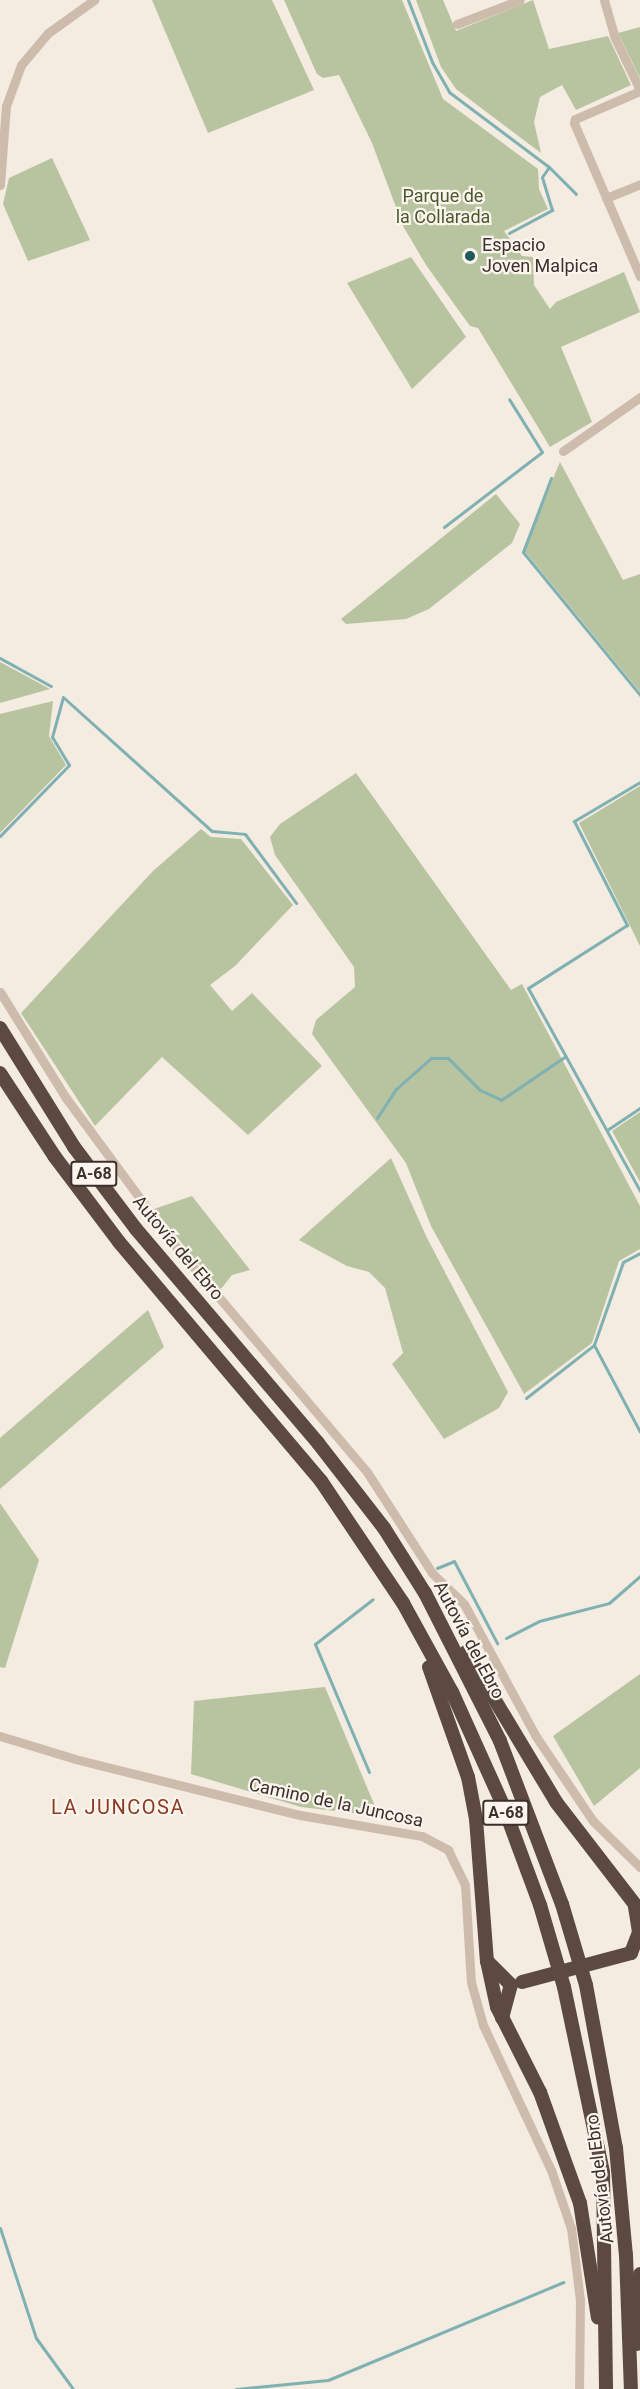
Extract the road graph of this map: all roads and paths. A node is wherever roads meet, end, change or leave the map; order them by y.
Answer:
1 (94, 0) edge
2 (520, 0) edge
3 (604, 0) edge
4 (456, 24) dead end
5 (640, 91) edge
6 (640, 184) edge
7 (0, 185) edge
8 (606, 198) junction
9 (640, 276) edge
10 (640, 397) edge
11 (563, 451) dead end
12 (0, 992) edge
13 (0, 1028) edge
14 (0, 1073) edge
15 (392, 1586) junction
16 (425, 1593) junction
17 (0, 1736) edge
18 (640, 1867) edge
19 (638, 1908) edge
20 (637, 1955) edge
21 (487, 1961) junction
22 (516, 1984) junction
23 (492, 1990) junction
24 (474, 1995) junction
25 (502, 2018) junction
26 (640, 2274) edge
27 (606, 2387) edge
28 (631, 2388) edge
29 (579, 2389) edge

1 - 7 street
2 - 4 street
3 - 5 street
5 - 8 street
6 - 8 street
8 - 9 street
10 - 11 street
12 - 18 street
13 - 16 highway, Autovía del Ebro / A-68
14 - 15 highway, Autovía del Ebro / A-68
15 - 21 highway
15 - 27 highway, Autovía del Ebro / A-68
16 - 19 highway
16 - 28 highway, Autovía del Ebro / A-68
17 - 24 street, Camino de la Juncosa
19 - 20 highway
20 - 22 highway, bridge
21 - 22 highway
21 - 23 highway
22 - 23 highway
22 - 25 highway
23 - 24 street
23 - 25 highway
24 - 29 street, Camino de la Juncosa
25 - 27 highway
26 - 28 highway

